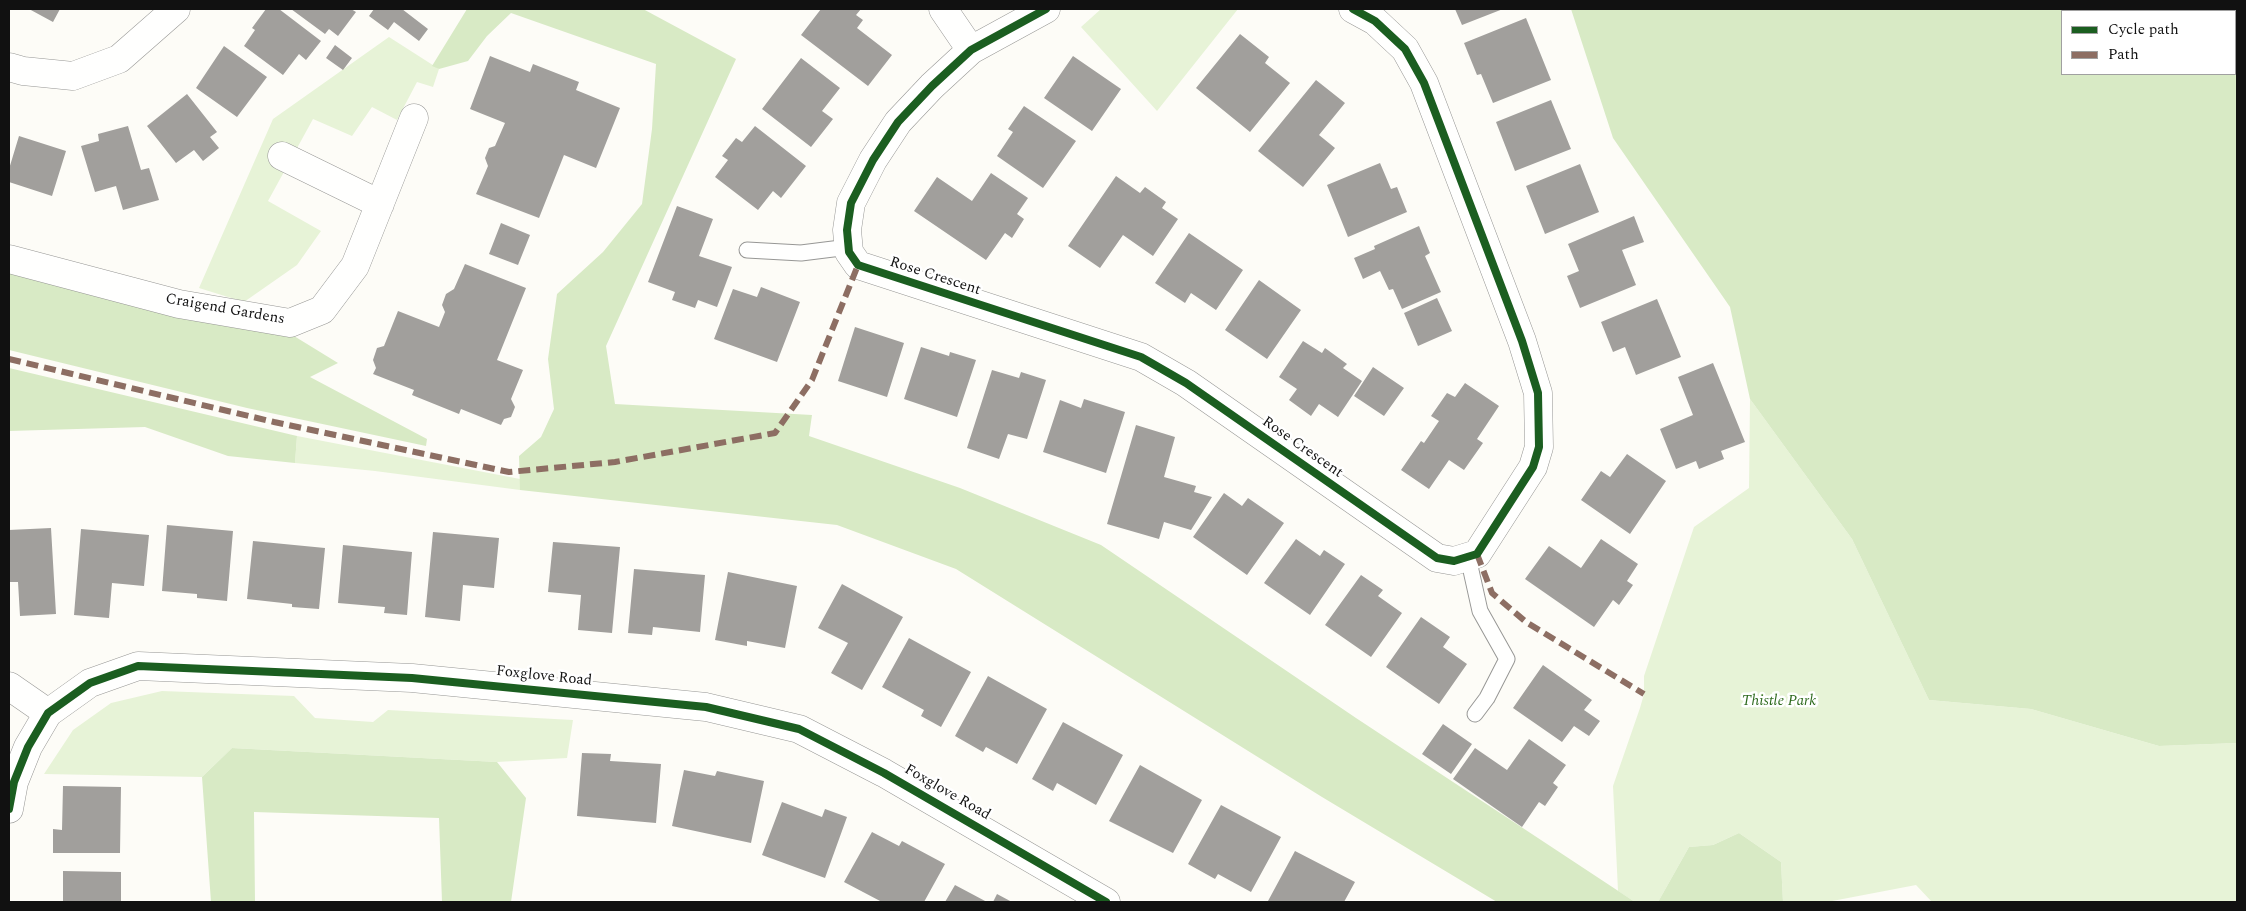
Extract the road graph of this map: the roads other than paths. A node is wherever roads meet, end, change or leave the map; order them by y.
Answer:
1 (176, 9) edge
2 (944, 9) edge
3 (1046, 9) edge
4 (1353, 9) edge
5 (971, 50) junction
6 (9, 67) edge
7 (414, 118) dead end
8 (282, 156) dead end
9 (380, 204) junction
10 (849, 247) junction
11 (747, 250) dead end
12 (9, 259) edge
13 (1468, 557) junction
14 (9, 686) edge
15 (48, 713) junction
16 (1475, 714) dead end
17 (9, 809) edge
18 (1106, 902) edge

1 - 6 street
2 - 5 street
3 - 5 street
4 - 13 street
5 - 10 street
7 - 9 street, Craigend Gardens
8 - 9 street
9 - 12 street, Craigend Gardens
10 - 11 lane
10 - 13 street, Rose Crescent
13 - 16 lane
14 - 15 street
15 - 17 street, Foxglove Road
15 - 18 street, Foxglove Road

